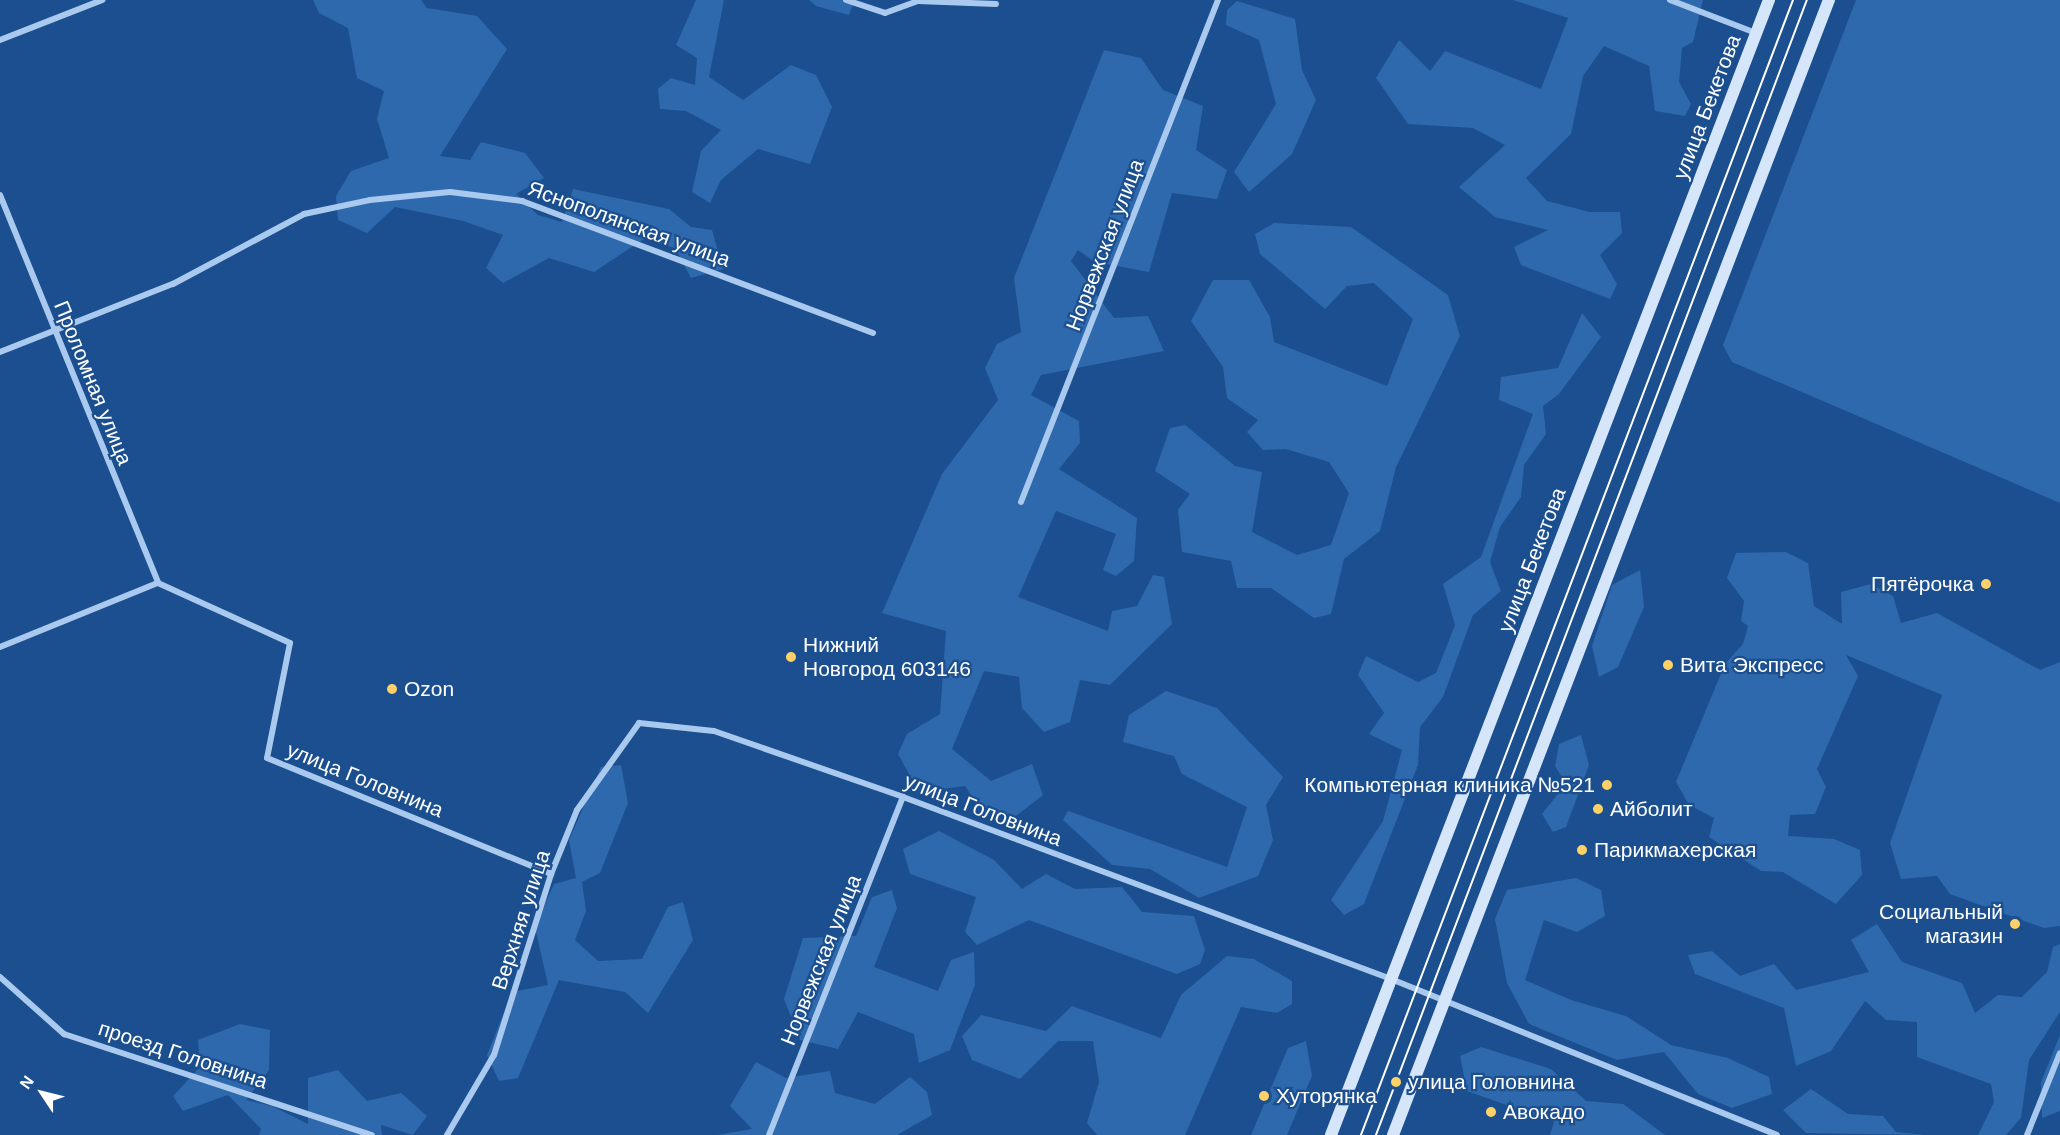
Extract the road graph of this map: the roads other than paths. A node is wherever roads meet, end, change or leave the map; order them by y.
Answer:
1 (102, 0) edge
2 (846, 0) edge
3 (1218, 0) edge
4 (1670, 0) edge
5 (1769, 0) edge
6 (1829, 0) edge
7 (996, 4) dead end
8 (1756, 33) junction
9 (0, 40) edge
10 (0, 195) edge
11 (54, 332) junction
12 (873, 333) dead end
13 (0, 352) edge
14 (1021, 502) dead end
15 (158, 583) junction
16 (0, 647) edge
17 (639, 723) joint
18 (903, 797) junction
19 (551, 874) junction
20 (0, 977) edge
21 (1391, 979) junction
22 (1445, 1001) junction
23 (2060, 1053) edge
24 (372, 1135) edge
25 (447, 1135) edge
26 (770, 1135) edge
27 (1331, 1135) edge
28 (1393, 1135) edge
29 (1778, 1135) edge
30 (2027, 1135) edge

1 - 9 street
2 - 7 street
3 - 14 street, Норвежская улица
4 - 8 street
5 - 8 main road, улица Бекетова
6 - 22 main road
8 - 21 main road, улица Бекетова
10 - 11 street, Проломная улица
11 - 12 street, Яснополянская улица
11 - 13 street, Яснополянская улица
11 - 15 street, Проломная улица
15 - 16 street
15 - 19 street, улица Головнина
17 - 18 street, улица Головнина
17 - 19 street, Верхняя улица
18 - 21 street, улица Головнина
18 - 26 street, Норвежская улица
19 - 25 street, Верхняя улица
20 - 24 street, проезд Головнина
21 - 22 street, улица Головнина
21 - 27 main road, улица Бекетова
22 - 28 main road
22 - 29 street, улица Головнина
23 - 30 street

